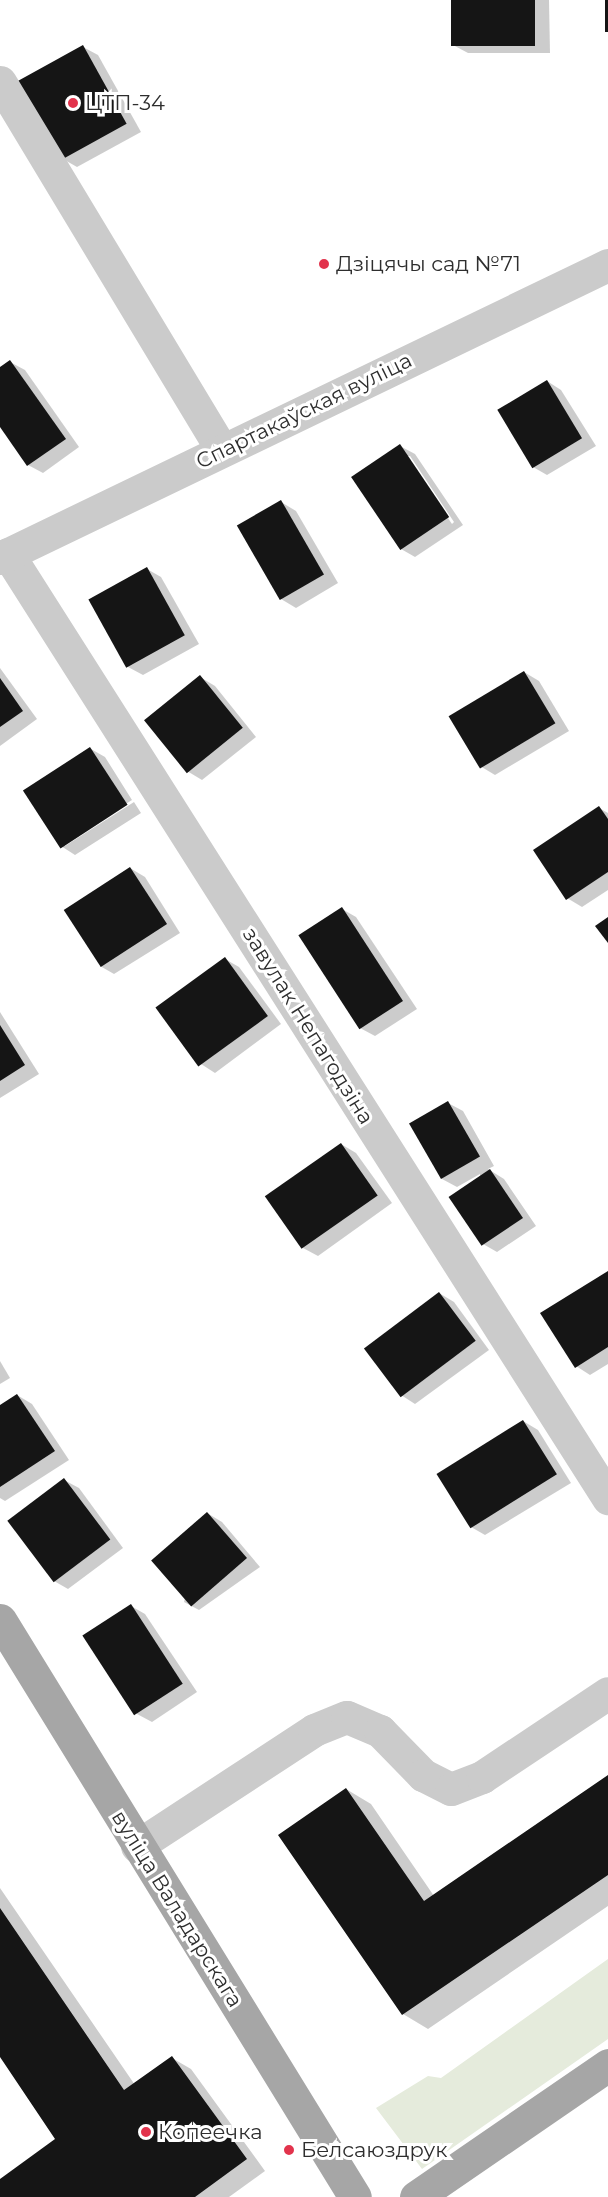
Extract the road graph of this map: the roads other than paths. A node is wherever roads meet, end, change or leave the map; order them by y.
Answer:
1 (0, 82) edge
2 (608, 265) edge
3 (222, 450) junction
4 (4, 556) edge
5 (608, 1498) edge
6 (0, 1620) edge
7 (608, 1693) edge
8 (137, 1846) junction
9 (608, 2065) edge
10 (355, 2197) edge
11 (416, 2197) edge

1 - 3 street
2 - 3 street, Спартакаўская вуліца
3 - 4 street, Спартакаўская вуліца
4 - 5 street, завулак Непагодзіна
6 - 8 main road, вуліца Валадарскага
7 - 8 street
8 - 10 main road, вуліца Валадарскага
9 - 11 main road

